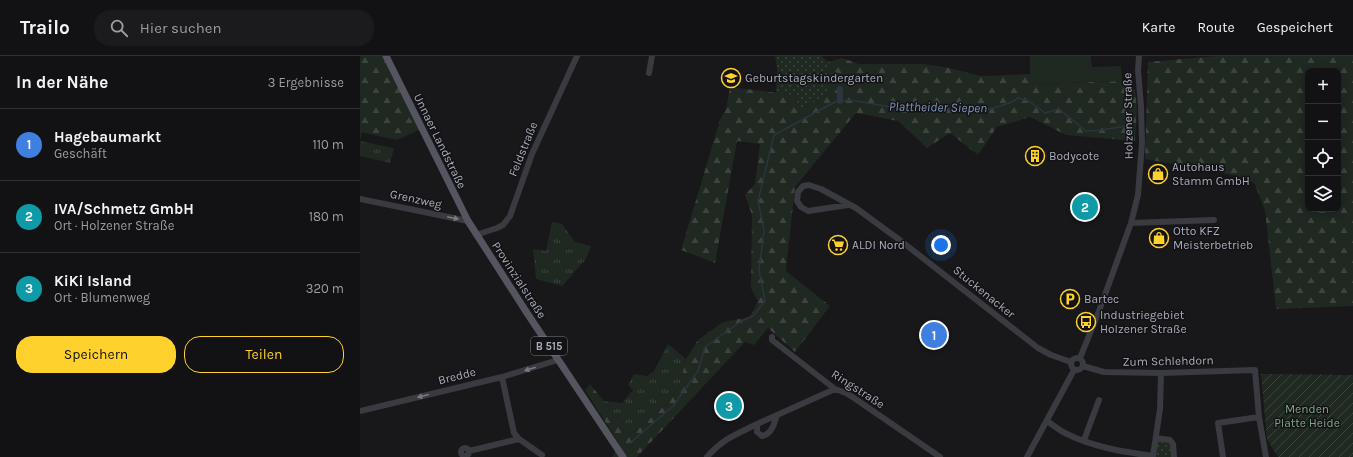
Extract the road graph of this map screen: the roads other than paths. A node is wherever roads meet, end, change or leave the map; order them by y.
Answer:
1 (386, 56) edge
2 (577, 56) edge
3 (652, 56) edge
4 (1139, 56) edge
5 (650, 73) dead end
6 (360, 199) edge
7 (848, 205) junction
8 (1214, 220) dead end
9 (468, 221) junction
10 (1131, 223) junction
11 (476, 235) junction
12 (772, 336) dead end
13 (1080, 358) junction
14 (558, 360) junction
15 (1071, 362) junction
16 (1083, 366) junction
17 (1074, 370) junction
18 (1161, 373) junction
19 (502, 377) junction
20 (835, 389) junction
21 (1099, 400) dead end
22 (360, 411) edge
23 (777, 415) junction
24 (1259, 417) junction
25 (1047, 421) junction
26 (757, 424) junction
27 (1156, 438) junction
28 (520, 439) junction
29 (1084, 440) junction
30 (469, 451) dead end
31 (542, 455) dead end
32 (938, 456) edge
33 (623, 457) edge
34 (707, 457) edge
35 (1027, 457) edge
36 (1154, 457) edge
37 (1174, 457) edge
38 (1223, 457) edge
39 (1266, 457) edge

1 - 9 main road, Unnaer Landstraße / B 515
2 - 11 street, Feldstraße
3 - 5 street
4 - 10 street, Holzener Straße
6 -> 9 street, Grenzweg
7 - 7 street, Stuckenacker
7 - 15 street, Stuckenacker
8 - 10 street
9 - 11 main road, Unnaer Landstraße / B 515
10 - 13 street, Holzener Straße
11 - 14 main road, Provinzialstraße / B 515
12 - 20 street, Ringstraße
13 - 15 street
13 - 16 street
14 -> 19 street, Bredde
14 - 33 main road, Provinzialstraße / B 515
15 - 17 street
16 - 17 street
16 - 18 street, Zum Schlehdorn
17 - 25 street
18 - 24 street, Zum Schlehdorn
18 - 27 street
19 -> 22 street, Bredde
19 - 28 street
20 - 23 street
20 - 32 street, Ringstraße
21 - 29 street
23 - 26 street
23 - 26 street
24 - 38 street
24 - 39 street
25 - 29 street
25 - 35 street
26 - 34 street
27 - 36 street
27 - 37 street
28 - 30 street
28 - 31 street
29 - 36 street

